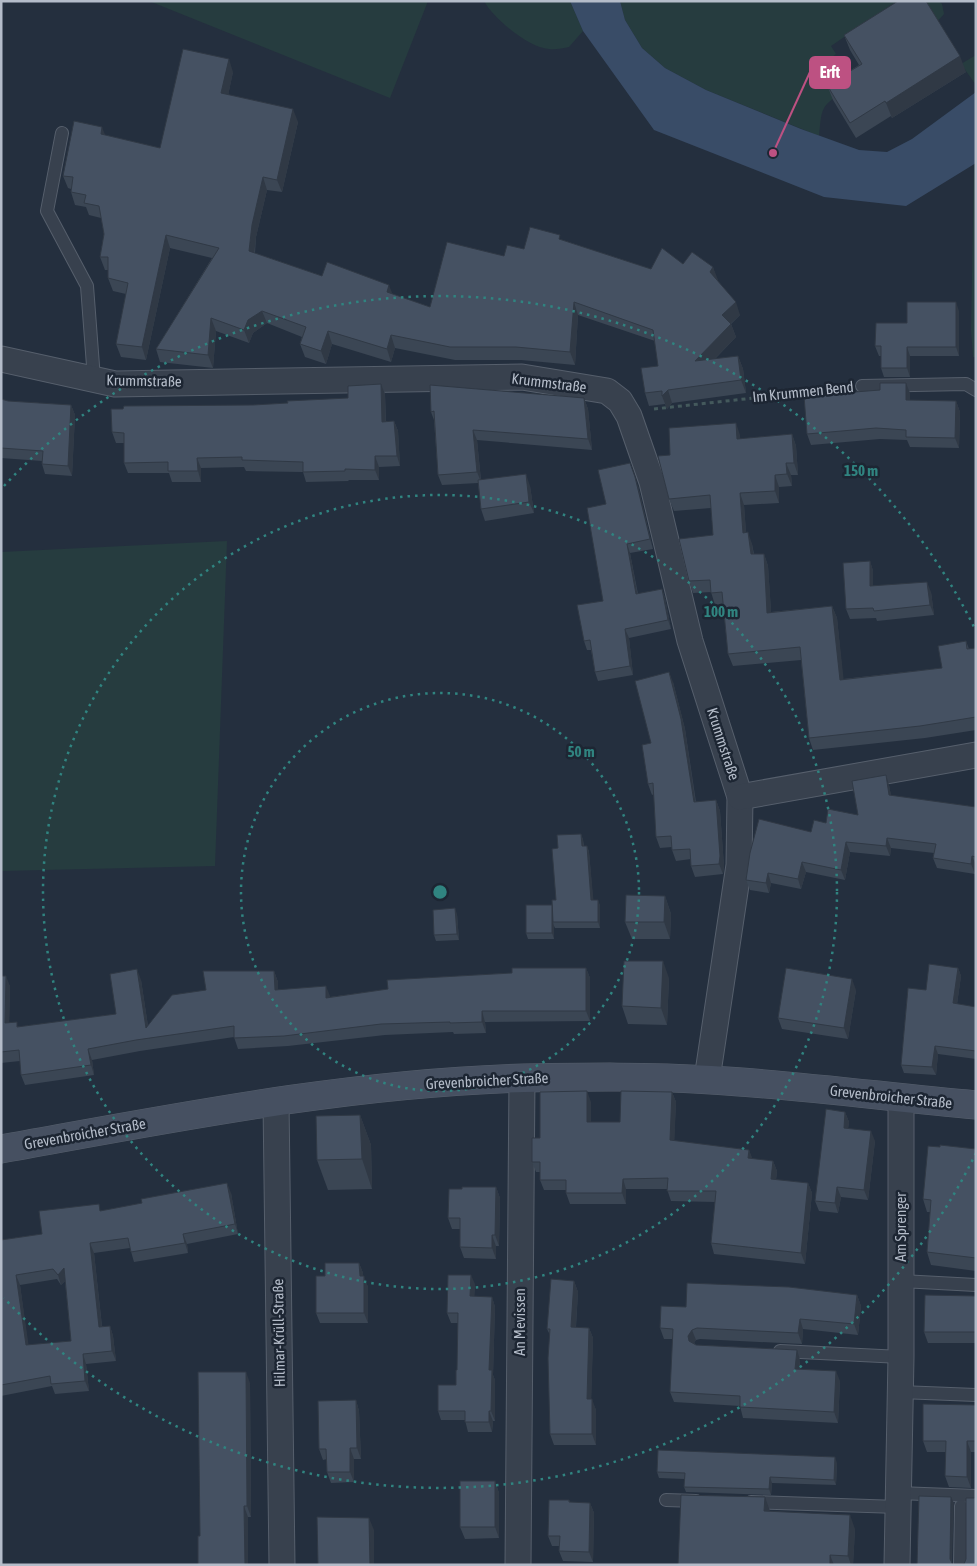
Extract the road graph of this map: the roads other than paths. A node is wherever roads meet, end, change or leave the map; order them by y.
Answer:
1 (62, 133) dead end
2 (1, 359) edge
3 (94, 379) junction
4 (862, 386) road end
5 (976, 390) edge
6 (976, 755) edge
7 (740, 797) junction
8 (522, 1078) junction
9 (707, 1079) junction
10 (900, 1098) junction
11 (276, 1102) junction
12 (976, 1105) edge
13 (1, 1149) edge
14 (901, 1281) junction
15 (976, 1285) edge
16 (767, 1350) edge
17 (901, 1357) junction
18 (900, 1392) junction
19 (976, 1395) edge
20 (976, 1496) edge
21 (666, 1500) dead end
22 (898, 1500) junction
23 (704, 1501) edge
24 (743, 1502) edge
25 (961, 1506) dead end
26 (282, 1565) edge
27 (518, 1565) edge
28 (897, 1565) edge
29 (960, 1565) edge

1 - 3 lane
2 - 3 street, Krummstraße
3 - 7 street, Krummstraße
4 - 5 lane, Im Krummen Bend
6 - 7 street, Krummstraße
7 - 9 street, Krummstraße
8 - 9 street, Grevenbroicher Straße
8 - 11 street, Grevenbroicher Straße
8 - 27 street, An Mevissen
9 - 10 street, Grevenbroicher Straße
10 - 12 street, Grevenbroicher Straße
10 - 14 street, Am Sprenger
11 - 13 street, Grevenbroicher Straße
11 - 26 street, Hilmar-Krüll-Straße
14 - 15 lane
14 - 17 street, Am Sprenger
16 - 17 lane
17 - 18 street, Am Sprenger
18 - 19 lane
18 - 22 street, Am Sprenger
20 - 22 lane
21 - 23 lane
22 - 24 lane
22 - 28 street, Am Sprenger
25 - 29 lane

